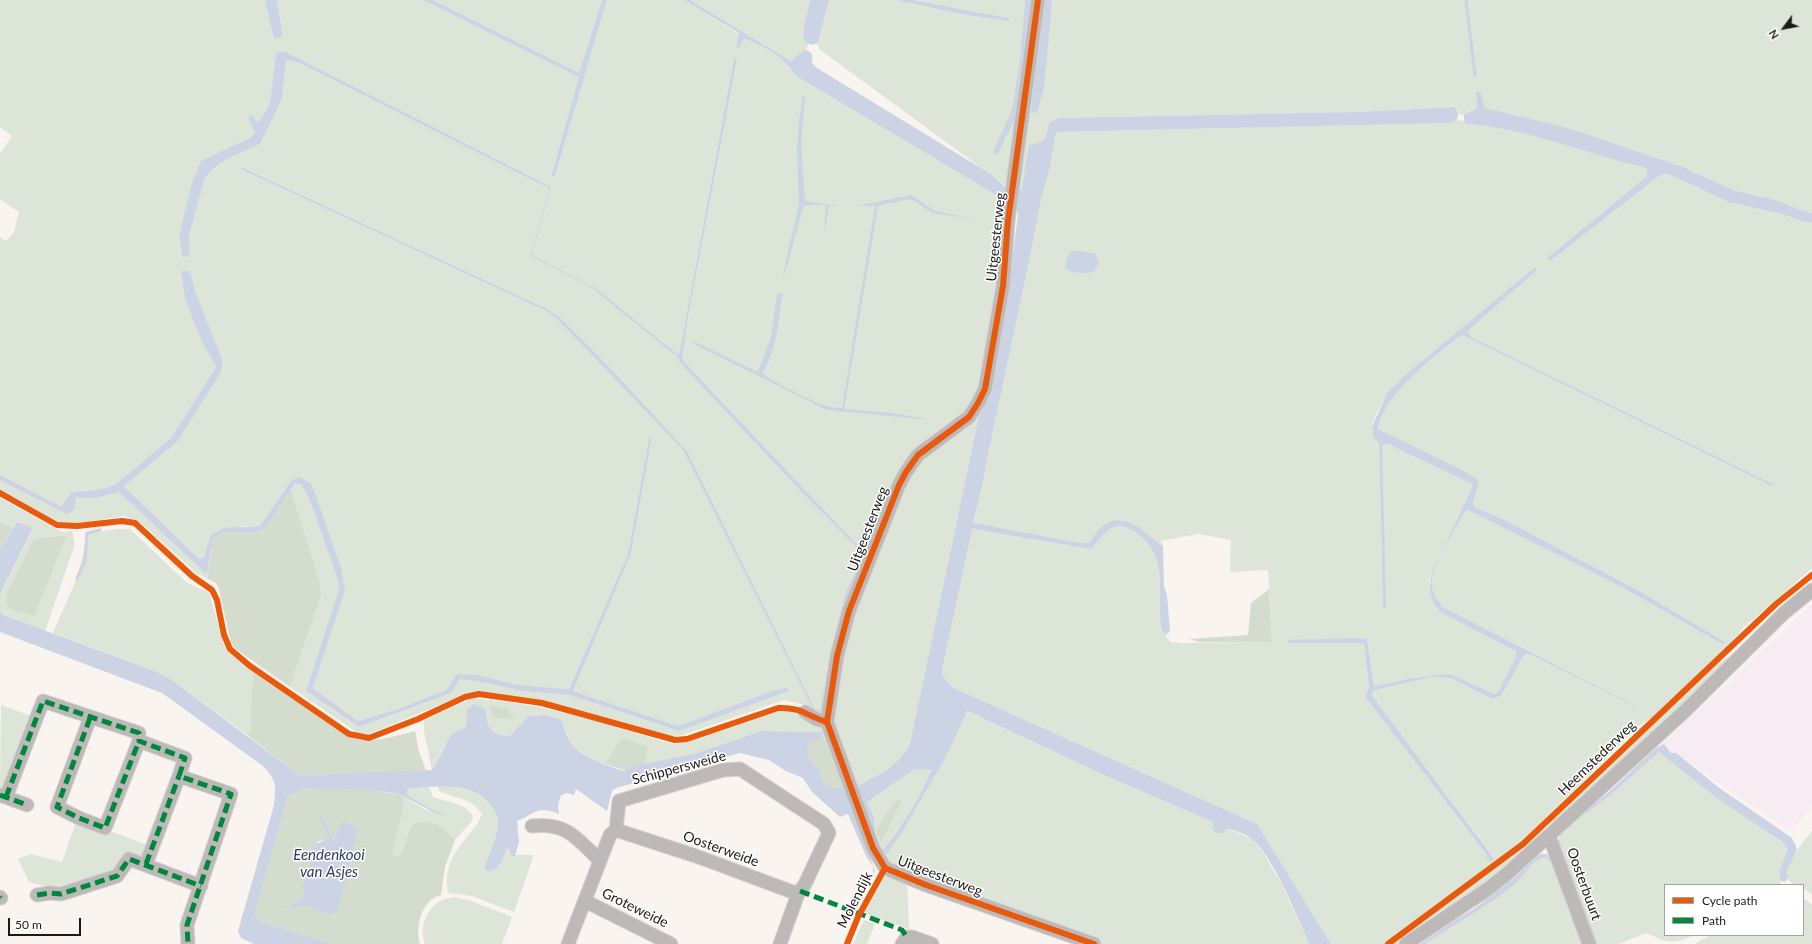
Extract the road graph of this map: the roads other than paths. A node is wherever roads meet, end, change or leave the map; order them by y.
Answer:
1 (1038, 0) edge
2 (1812, 590) edge
3 (805, 712) dead end
4 (90, 718) junction
5 (826, 722) junction
6 (139, 741) junction
7 (179, 776) junction
8 (3, 796) edge
9 (27, 805) dead end
10 (532, 826) dead end
11 (616, 830) junction
12 (1549, 836) junction
13 (599, 860) junction
14 (146, 864) junction
15 (201, 886) junction
16 (798, 894) junction
17 (37, 895) dead end
18 (585, 902) junction
19 (188, 944) edge
20 (568, 944) edge
21 (671, 944) edge
22 (780, 944) edge
23 (902, 944) edge
24 (932, 944) edge
25 (1094, 944) edge
26 (1406, 944) edge
27 (1589, 944) edge

1 - 5 street, Uitgeesterweg
2 - 12 street, Heemstederweg
3 - 5 street
4 - 6 street
4 - 6 street
4 - 8 street
5 - 25 street, Uitgeesterweg
6 - 7 street
7 - 14 street
7 - 15 street
8 - 9 street
10 - 13 street
11 - 13 street
11 - 16 street, Oosterweide
11 - 16 street, Schippersweide
12 - 26 street, Heemstederweg
12 - 27 street, Oosterbuurt
13 - 18 street
14 - 15 street
14 - 17 street
15 - 19 street
16 - 22 street
18 - 20 street
18 - 21 street, Groteweide
23 - 24 street

